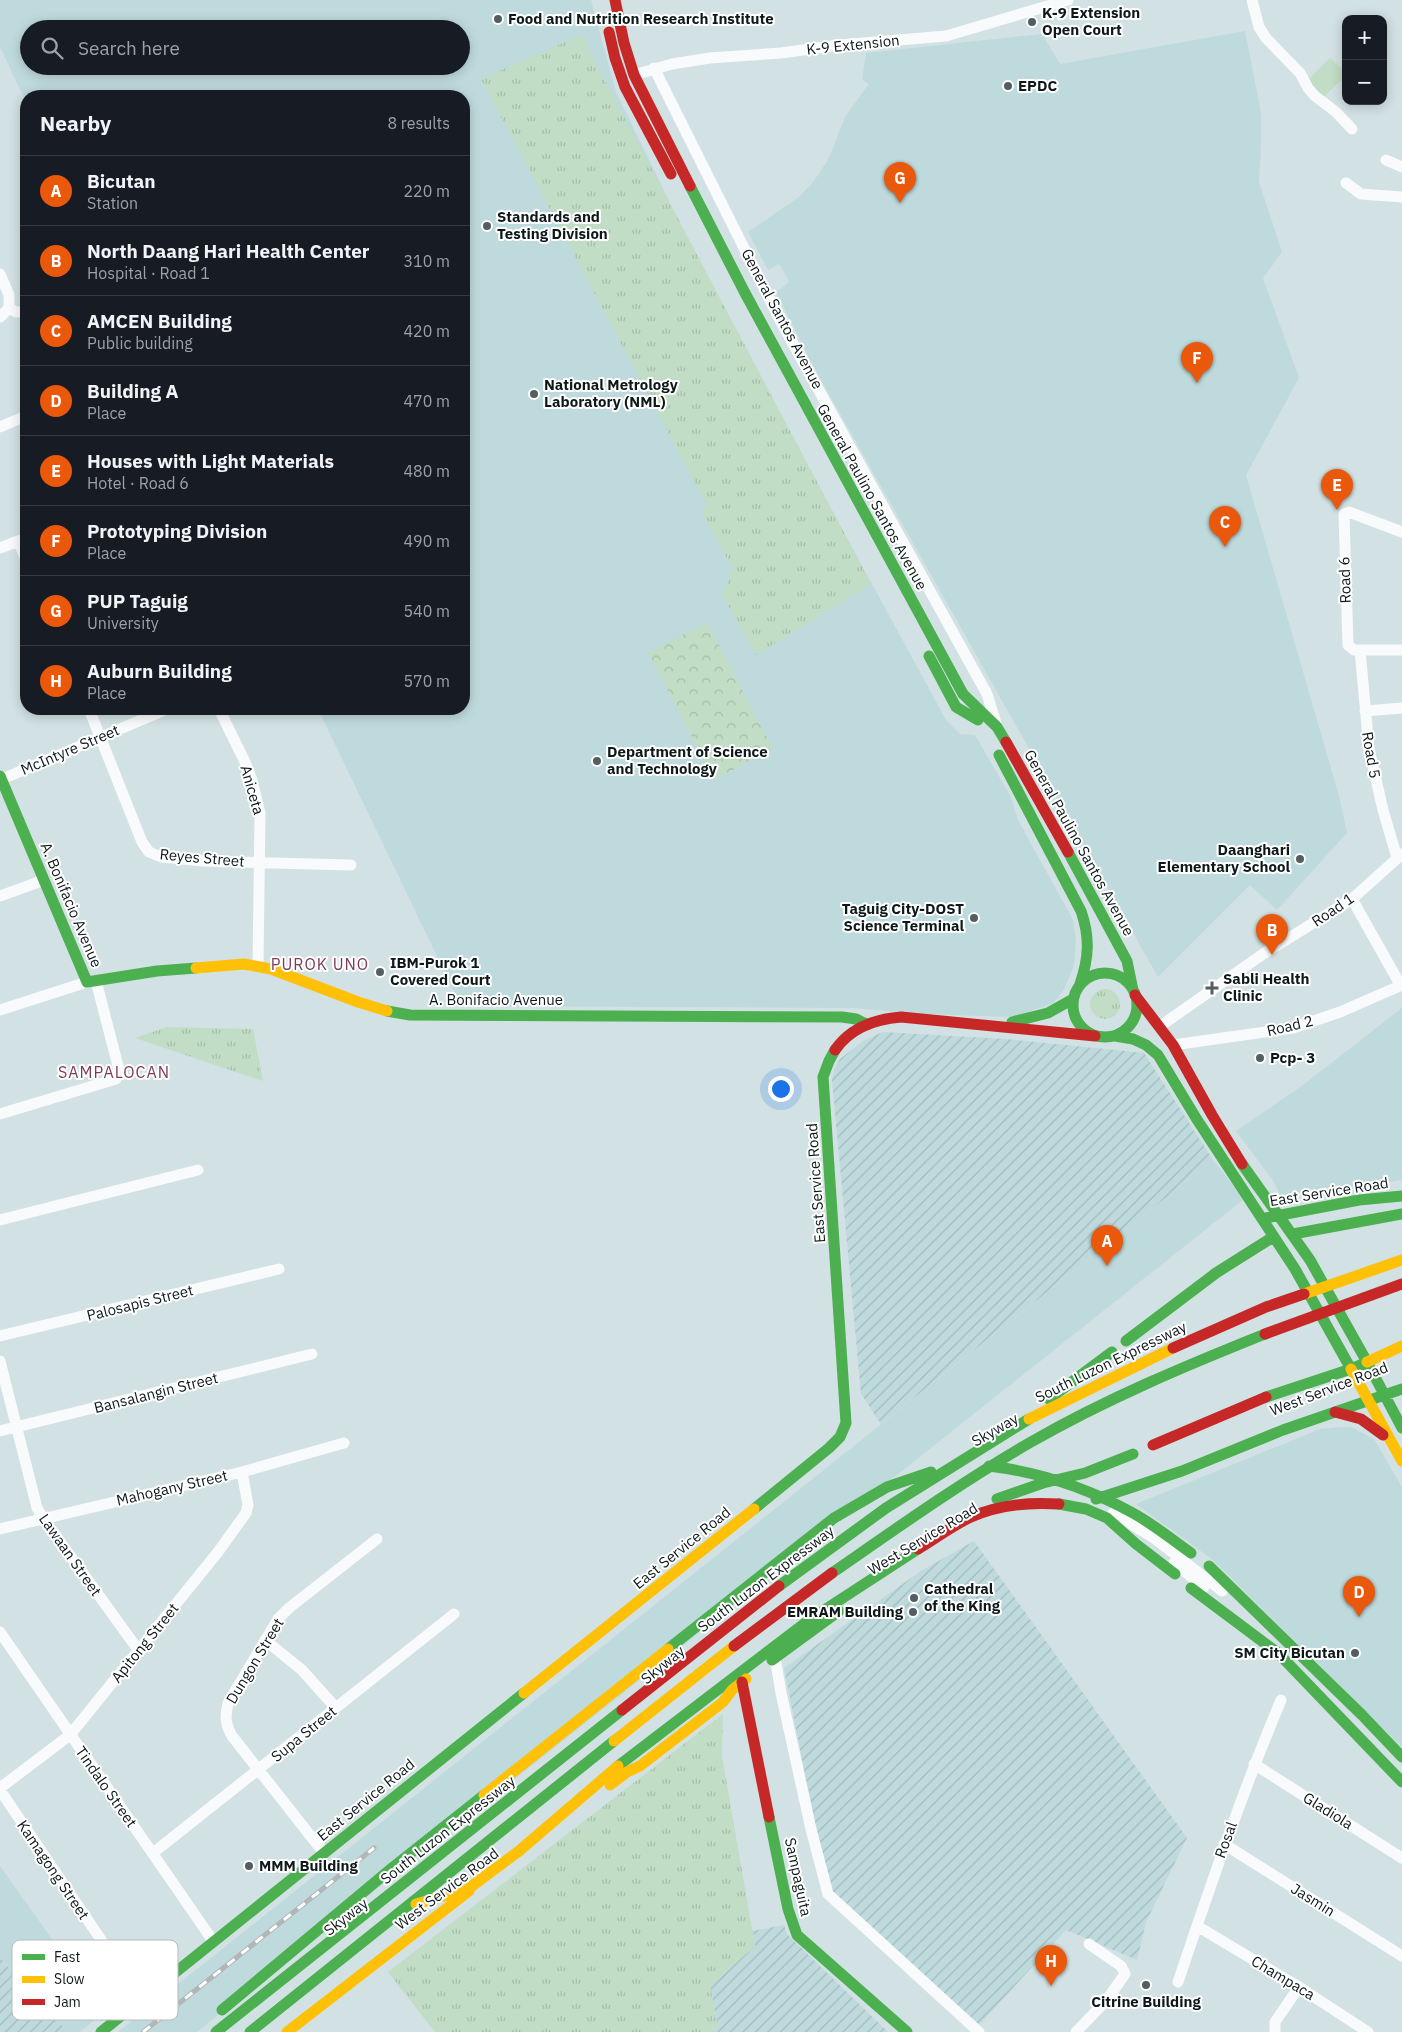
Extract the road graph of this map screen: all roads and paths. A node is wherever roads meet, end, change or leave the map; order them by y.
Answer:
1 (615, 0) edge
2 (1068, 0) edge
3 (1252, 0) edge
4 (607, 20) dead end
5 (654, 68) junction
6 (634, 75) junction
7 (1352, 129) dead end
8 (1386, 160) dead end
9 (1402, 168) edge
10 (1346, 183) dead end
11 (716, 192) junction
12 (1402, 197) edge
13 (698, 202) junction
14 (0, 274) edge
15 (9, 308) junction
16 (20, 312) edge
17 (744, 316) dead end
18 (0, 317) edge
19 (20, 419) edge
20 (0, 427) edge
21 (838, 489) dead end
22 (1402, 532) edge
23 (20, 541) edge
24 (0, 548) edge
25 (1355, 649) junction
26 (1402, 650) edge
27 (1402, 708) edge
28 (1365, 710) junction
29 (92, 715) edge
30 (153, 715) edge
31 (222, 715) edge
32 (997, 727) junction
33 (101, 737) junction
34 (1, 779) edge
35 (1400, 856) edge
36 (260, 862) junction
37 (351, 865) dead end
38 (44, 880) junction
39 (0, 896) edge
40 (1352, 899) junction
41 (258, 966) junction
42 (92, 981) junction
43 (1080, 984) junction
44 (1401, 985) edge
45 (1134, 992) junction
46 (1073, 999) junction
47 (0, 1010) edge
48 (866, 1024) junction
49 (996, 1025) junction
50 (1159, 1027) junction
51 (1096, 1036) junction
52 (1114, 1036) junction
53 (1173, 1045) junction
54 (0, 1114) edge
55 (198, 1170) dead end
56 (1402, 1196) edge
57 (1279, 1214) junction
58 (1402, 1214) edge
59 (1262, 1219) junction
60 (0, 1220) edge
61 (1293, 1234) junction
62 (1273, 1237) junction
63 (1402, 1260) edge
64 (1402, 1268) edge
65 (279, 1269) dead end
66 (1402, 1284) edge
67 (1402, 1292) edge
68 (0, 1336) edge
69 (1126, 1341) dead end
70 (1402, 1346) edge
71 (1112, 1352) dead end
72 (312, 1354) dead end
73 (0, 1361) edge
74 (1367, 1362) junction
75 (1351, 1368) junction
76 (1402, 1377) edge
77 (1402, 1389) edge
78 (1383, 1390) junction
79 (1366, 1395) junction
80 (1332, 1412) junction
81 (17, 1427) junction
82 (1402, 1428) edge
83 (0, 1432) edge
84 (1002, 1436) junction
85 (344, 1443) dead end
86 (1154, 1445) dead end
87 (1242, 1445) junction
88 (1394, 1446) junction
89 (1134, 1454) dead end
90 (1402, 1461) edge
91 (242, 1472) junction
92 (1088, 1502) junction
93 (948, 1517) dead end
94 (43, 1518) junction
95 (920, 1527) dead end
96 (0, 1529) edge
97 (901, 1533) junction
98 (377, 1540) dead end
99 (1192, 1553) dead end
100 (1209, 1566) dead end
101 (1175, 1574) dead end
102 (1191, 1588) dead end
103 (454, 1614) dead end
104 (0, 1632) edge
105 (265, 1640) junction
106 (139, 1651) junction
107 (775, 1657) junction
108 (742, 1682) junction
109 (1280, 1700) dead end
110 (336, 1708) junction
111 (70, 1734) junction
112 (1402, 1757) edge
113 (1254, 1764) junction
114 (260, 1770) junction
115 (1402, 1772) edge
116 (1402, 1782) edge
117 (0, 1789) edge
118 (1224, 1844) junction
119 (153, 1853) junction
120 (324, 1853) junction
121 (1402, 1858) edge
122 (410, 1906) junction
123 (1197, 1926) junction
124 (101, 1940) edge
125 (213, 1941) junction
126 (1089, 1944) dead end
127 (1402, 1956) edge
128 (178, 1969) edge
129 (1178, 1982) dead end
130 (1299, 1987) junction
131 (116, 2020) edge
132 (101, 2032) edge
133 (206, 2032) edge
134 (216, 2032) edge
135 (224, 2032) edge
136 (250, 2032) edge
137 (261, 2032) edge
138 (286, 2032) edge
139 (906, 2032) edge
140 (980, 2032) edge
141 (1076, 2032) edge
142 (1274, 2032) edge
143 (1368, 2032) edge

1 - 6 main road, General Paulino Santos Avenue
2 - 5 street, K-9 Extension
3 - 7 street
4 - 17 main road
5 - 6 street, K-9 Extension
5 - 11 street, General Santos Avenue
6 - 13 main road, General Paulino Santos Avenue
8 - 9 street
10 - 12 street
11 - 13 street
11 - 32 street, General Santos Avenue
13 - 32 main road, General Paulino Santos Avenue
14 - 15 street
15 - 16 street
15 - 18 street
19 - 20 street
21 - 43 main road, General Paulino Santos Avenue
22 - 25 street, Road 6
23 - 24 street
25 - 26 street
25 - 28 street, Road 5
27 - 28 street
28 - 35 street, Road 5
29 - 33 street, Reyes Street
30 - 33 street, McIntyre Street
31 - 36 street, Aniceta
32 - 45 main road, General Paulino Santos Avenue
33 - 34 street, McIntyre Street
33 - 36 street, Reyes Street
34 - 38 main road, A. Bonifacio Avenue
35 - 40 street, Road 1
36 - 37 street, Reyes Street
36 - 41 street, Aniceta
38 - 39 street
38 - 42 main road, A. Bonifacio Avenue
40 - 44 street
40 - 50 street, Road 1
41 - 42 main road, A. Bonifacio Avenue
41 - 48 main road, A. Bonifacio Avenue
42 - 47 street
42 - 54 street
43 - 45 main road
43 - 46 main road
44 - 53 street, Road 2
45 - 50 main road, General Paulino Santos Avenue
45 - 52 main road
46 - 49 main road, East Service Road
46 - 51 main road
48 - 49 main road, East Service Road
48 - 120 main road, East Service Road
49 - 51 main road, East Service Road
50 - 53 main road, General Paulino Santos Avenue
51 - 52 main road
52 - 59 main road
53 - 57 main road, General Paulino Santos Avenue
55 - 60 street
56 - 57 main road, East Service Road
57 - 59 main road, East Service Road
57 - 61 main road, General Paulino Santos Avenue
58 - 61 main road
59 - 62 main road
61 - 62 main road
61 - 74 main road, General Paulino Santos Avenue
62 - 69 main road
62 - 75 main road
63 - 84 main road, South Luzon Expressway
64 - 135 main road, Skyway
65 - 68 street, Palosapis Street
66 - 122 main road, Skyway
67 - 97 main road
70 - 74 main road
71 - 84 main road
72 - 81 street, Bansalangin Street
73 - 81 street, Lawaan Street
74 - 75 main road
74 - 78 main road, General Paulino Santos Avenue
75 - 79 main road
75 - 86 main road
76 - 78 main road, West Service Road
77 - 78 main road, West Service Road
78 - 79 main road, West Service Road
78 - 82 main road, General Paulino Santos Avenue
79 - 80 main road, West Service Road
79 - 87 main road, West Service Road
79 - 88 main road
80 - 87 main road, West Service Road
80 - 88 main road
81 - 83 street, Bansalangin Street
81 - 94 street, Lawaan Street
84 - 134 main road, South Luzon Expressway
85 - 91 street, Mahogany Street
87 - 92 main road, West Service Road
88 - 90 main road
89 - 93 main road
91 - 94 street, Mahogany Street
91 - 106 street, Apitong Street
92 - 107 main road, West Service Road
92 - 115 street
94 - 96 street, Mahogany Street
94 - 106 street, Lawaan Street
95 - 97 main road
97 - 137 main road
98 - 105 street, Dungon Street
99 - 133 main road
100 - 112 main road
101 - 122 main road
102 - 116 main road
103 - 110 street, Supa Street
104 - 111 street, Tindalo Street
105 - 110 street
105 - 114 street, Dungon Street
106 - 111 street, Apitong Street
107 - 108 main road, West Service Road
107 - 140 street
108 - 138 main road, West Service Road
108 - 139 main road, Sampaguita
109 - 113 street, Rosal
110 - 114 street, Supa Street
111 - 117 street, Apitong Street
111 - 119 street, Tindalo Street
113 - 118 street, Rosal
113 - 121 street, Gladiola
114 - 119 street, Supa Street
114 - 120 street, Dungon Street
117 - 124 street, Kamagong Street
118 - 123 street, Rosal
118 - 127 street, Jasmin
119 - 125 street, Tindalo Street
120 - 125 main road, East Service Road
122 - 136 main road, Skyway
123 - 129 street, Rosal
123 - 130 street, Champaca
125 - 128 main road, East Service Road
126 - 141 street
130 - 142 street
130 - 143 street, Champaca
131 - 132 main road, East Service Road

